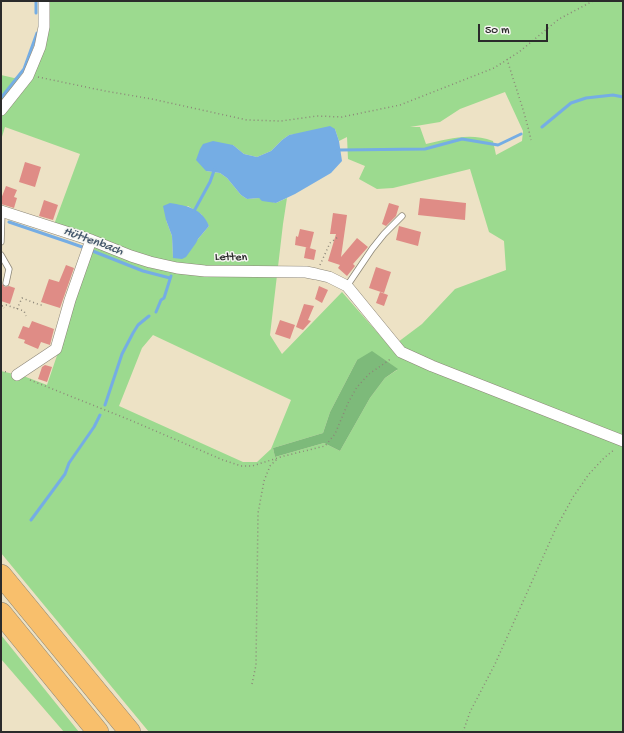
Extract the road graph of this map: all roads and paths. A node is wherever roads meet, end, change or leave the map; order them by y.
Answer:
1 (44, 1) edge
2 (593, 1) edge
3 (507, 59) junction
4 (28, 76) junction
5 (1, 110) edge
6 (531, 140) dead end
7 (2, 211) edge
8 (402, 216) dead end
9 (338, 237) dead end
10 (91, 240) junction
11 (1, 242) edge
12 (1, 255) edge
13 (316, 274) junction
14 (6, 283) dead end
15 (347, 286) junction
16 (1, 305) edge
17 (44, 305) dead end
18 (4, 308) dead end
19 (17, 309) junction
20 (26, 316) dead end
21 (401, 352) junction
22 (1, 371) edge
23 (17, 375) junction
24 (621, 443) edge
25 (278, 458) junction
26 (1, 574) edge
27 (1, 613) edge
28 (252, 684) dead end
29 (98, 732) edge
30 (130, 732) edge
31 (463, 732) edge

1 - 4 street
2 - 3 path
3 - 4 path
3 - 6 path
4 - 5 street
7 - 10 street, Letten
7 - 11 lane
8 - 15 lane
9 - 13 path
10 - 13 street, Letten
10 - 23 street
12 - 14 lane
13 - 15 street, Letten
15 - 21 street, Letten
16 - 18 path
16 - 19 path
17 - 19 path
19 - 20 path
21 - 24 street, Letten
21 - 25 path
22 - 23 path
23 - 25 path
24 - 31 path
25 - 28 path
26 - 30 highway
27 - 29 highway

